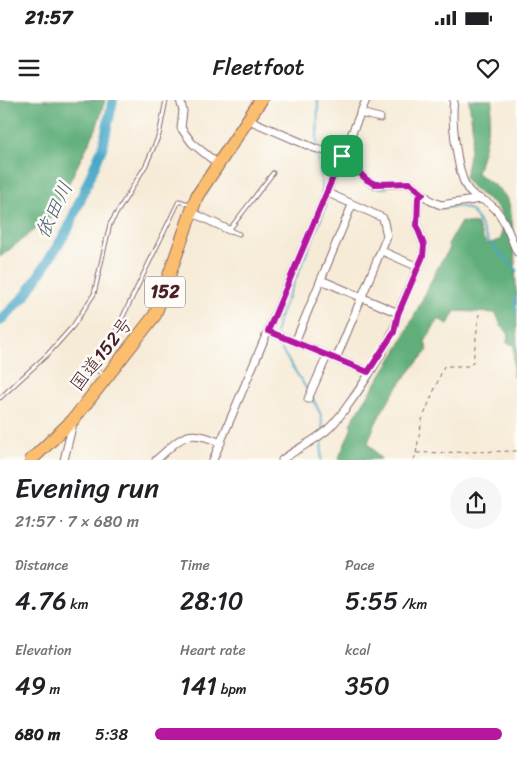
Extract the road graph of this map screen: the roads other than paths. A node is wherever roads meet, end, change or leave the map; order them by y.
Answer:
1 (166, 100) edge
2 (180, 100) edge
3 (366, 100) edge
4 (454, 100) edge
5 (256, 102) edge
6 (360, 113) junction
7 (380, 118) dead end
8 (249, 120) junction
9 (341, 159) junction
10 (219, 165) junction
11 (273, 172) dead end
12 (421, 196) junction
13 (325, 197) junction
14 (481, 199) junction
15 (352, 205) junction
16 (193, 209) junction
17 (229, 230) junction
18 (239, 234) dead end
19 (382, 251) junction
20 (517, 252) edge
21 (418, 267) junction
22 (321, 280) junction
23 (361, 297) junction
24 (398, 314) junction
25 (274, 334) junction
26 (295, 342) junction
27 (327, 356) junction
28 (336, 359) junction
29 (368, 372) junction
30 (107, 378) junction
31 (310, 396) dead end
32 (0, 398) edge
33 (74, 420) junction
34 (221, 443) junction
35 (31, 460) edge
36 (64, 460) edge
37 (156, 460) edge
38 (213, 460) edge
39 (282, 460) edge

1 - 32 lane
2 - 10 street
3 - 6 street
4 - 14 street
5 - 8 highway, 国道152号 / 152
6 - 7 street
6 - 9 street
8 - 9 street
8 - 10 highway, 国道152号 / 152
9 - 12 street
9 - 13 street
10 - 16 highway, 国道152号 / 152
11 - 17 lane
12 - 14 street
12 - 21 street
13 - 15 street
13 - 25 street
14 - 20 street
15 - 19 street
15 - 22 street
16 - 17 street
16 - 30 highway, 国道152号 / 152
16 - 30 lane
17 - 18 lane
19 - 21 street
19 - 23 street
21 - 24 street
22 - 23 street
22 - 26 street
23 - 24 street
23 - 28 street
24 - 29 street
25 - 26 street
25 - 34 street
26 - 27 street
27 - 28 street
27 - 31 street
28 - 29 street
29 - 39 street
30 - 33 highway, 国道152号 / 152
33 - 35 highway, 国道152号 / 152
33 - 36 street
34 - 37 street
34 - 38 street

